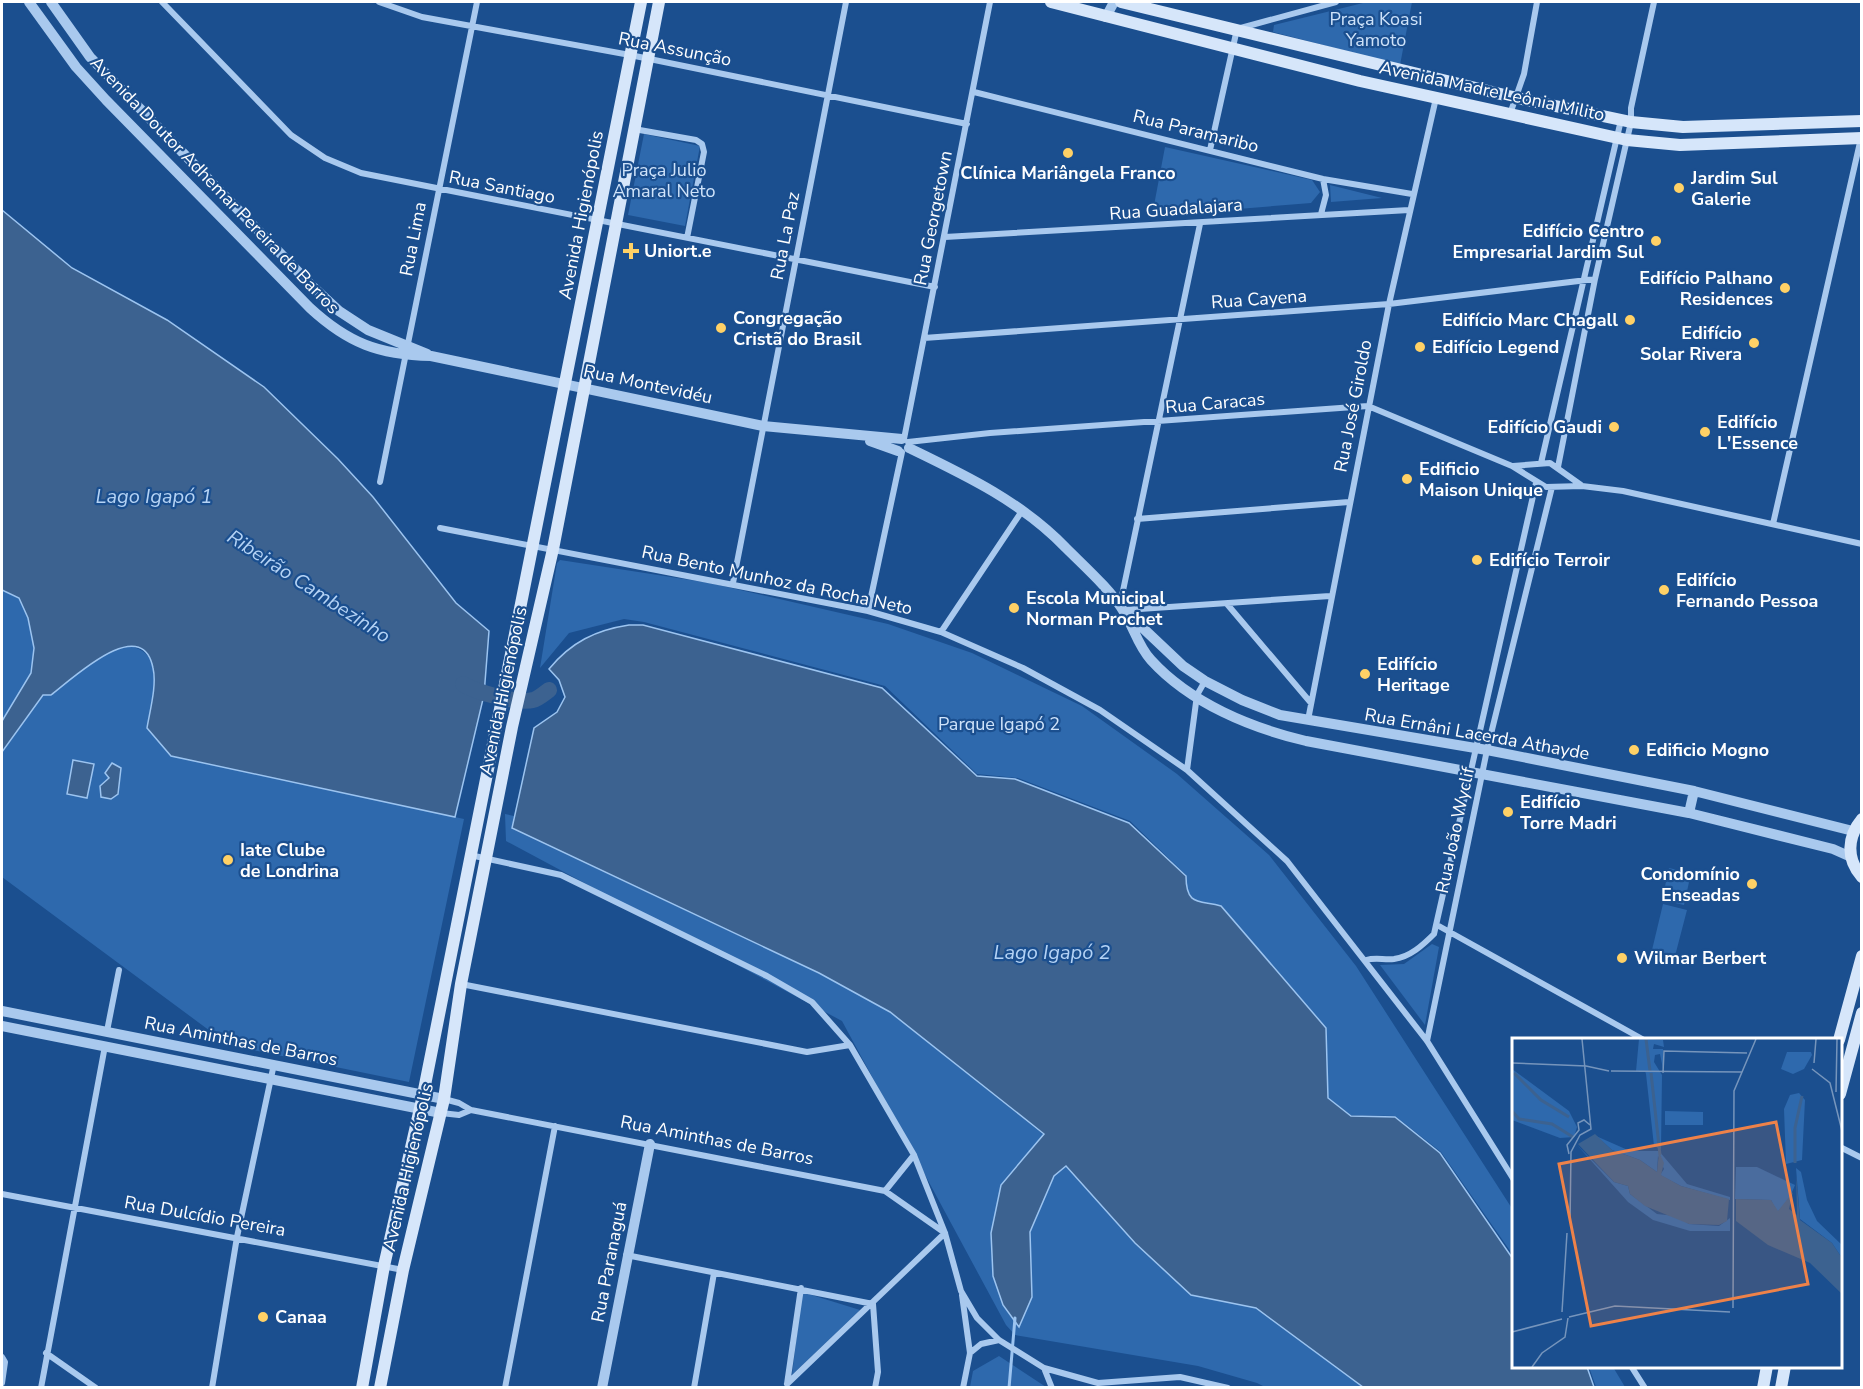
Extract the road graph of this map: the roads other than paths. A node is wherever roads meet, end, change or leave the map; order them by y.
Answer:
1 (51, 2) edge
2 (162, 2) edge
3 (379, 2) edge
4 (477, 2) edge
5 (641, 2) edge
6 (659, 2) edge
7 (846, 2) edge
8 (990, 2) edge
9 (1051, 2) edge
10 (1114, 2) edge
11 (1121, 2) edge
12 (1336, 2) edge
13 (1537, 2) edge
14 (1654, 2) edge
15 (32, 6) edge
16 (1091, 7) edge
17 (1107, 17) junction
18 (472, 27) junction
19 (1238, 29) junction
20 (1233, 49) junction
21 (630, 55) junction
22 (648, 59) junction
23 (974, 92) junction
24 (828, 96) junction
25 (1436, 98) junction
26 (1517, 98) junction
27 (1509, 116) junction
28 (1626, 121) junction
29 (1862, 121) edge
30 (967, 124) junction
31 (634, 129) junction
32 (1728, 134) junction
33 (1703, 135) junction
34 (1622, 138) junction
35 (1861, 138) edge
36 (1210, 150) junction
37 (1323, 179) junction
38 (208, 180) junction
39 (438, 190) junction
40 (196, 192) junction
41 (1412, 194) junction
42 (1409, 210) junction
43 (1321, 214) junction
44 (598, 221) junction
45 (615, 224) junction
46 (1200, 224) junction
47 (945, 237) junction
48 (687, 238) junction
49 (796, 260) junction
50 (1595, 279) junction
51 (1582, 280) junction
52 (935, 287) junction
53 (1389, 304) junction
54 (1179, 320) junction
55 (368, 330) junction
56 (924, 338) junction
57 (362, 345) junction
58 (406, 350) junction
59 (566, 383) junction
60 (583, 388) junction
61 (1368, 406) junction
62 (1158, 423) junction
63 (763, 426) junction
64 (904, 445) junction
65 (1540, 464) junction
66 (1512, 466) junction
67 (1558, 469) junction
68 (1536, 481) junction
69 (380, 482) dead end
70 (1554, 486) junction
71 (1582, 486) junction
72 (1349, 502) junction
73 (1022, 511) junction
74 (1137, 519) junction
75 (1773, 524) junction
76 (440, 528) dead end
77 (1862, 544) edge
78 (532, 545) junction
79 (553, 549) junction
80 (733, 583) junction
81 (1330, 596) junction
82 (1227, 604) junction
83 (1122, 608) junction
84 (868, 611) junction
85 (941, 632) junction
86 (1205, 681) junction
87 (1197, 696) junction
88 (1311, 703) junction
89 (1308, 720) junction
90 (1474, 748) junction
91 (1487, 750) junction
92 (1187, 770) junction
93 (1469, 770) junction
94 (1482, 773) junction
95 (1694, 791) junction
96 (1689, 813) junction
97 (1862, 819) edge
98 (1853, 831) junction
99 (470, 855) junction
100 (1851, 857) junction
101 (487, 858) junction
102 (1862, 877) edge
103 (1437, 925) junction
104 (1449, 931) junction
105 (1862, 957) edge
106 (1366, 960) junction
107 (119, 970) dead end
108 (461, 984) junction
109 (2, 1011) edge
110 (1862, 1013) edge
111 (2, 1026) edge
112 (107, 1031) junction
113 (1640, 1038) edge
114 (1840, 1038) edge
115 (1427, 1041) junction
116 (850, 1045) junction
117 (105, 1046) junction
118 (273, 1064) junction
119 (270, 1080) junction
120 (1842, 1088) edge
121 (423, 1095) junction
122 (444, 1099) junction
123 (420, 1109) junction
124 (471, 1110) junction
125 (441, 1113) junction
126 (555, 1125) junction
127 (650, 1144) junction
128 (1842, 1148) edge
129 (914, 1155) junction
130 (1862, 1158) edge
131 (1512, 1177) edge
132 (885, 1191) junction
133 (2, 1194) edge
134 (76, 1208) junction
135 (945, 1233) junction
136 (237, 1237) junction
137 (626, 1255) junction
138 (384, 1266) junction
139 (403, 1270) junction
140 (714, 1273) junction
141 (801, 1288) junction
142 (961, 1291) junction
143 (873, 1304) junction
144 (999, 1341) junction
145 (46, 1353) junction
146 (970, 1353) junction
147 (2, 1356) edge
148 (1044, 1368) junction
149 (1632, 1368) edge
150 (1767, 1368) edge
151 (1785, 1368) edge
152 (1120, 1382) junction
153 (2, 1383) edge
154 (786, 1386) edge
155 (41, 1388) edge
156 (96, 1388) edge
157 (212, 1388) edge
158 (362, 1388) edge
159 (380, 1388) edge
160 (505, 1388) edge
161 (602, 1388) edge
162 (694, 1388) edge
163 (875, 1388) edge
164 (963, 1388) edge
165 (1052, 1388) edge
166 (1104, 1388) edge
167 (1228, 1388) edge
168 (1645, 1388) edge
169 (1763, 1388) edge
170 (1781, 1388) edge

1 - 15 street
1 - 38 street, Avenida Doutor Adhemar Pereira de Barros
2 - 39 street, Rua Santiago
3 - 18 street, Rua Assunção
4 - 18 street, Rua Lima
5 - 21 main road, Avenida Higienópolis
6 - 22 main road, Avenida Higienópolis
7 - 24 street, Rua La Paz
8 - 23 street, Rua Georgetown
9 - 16 main road, Avenida Madre Leônia Milito
10 - 17 street
11 - 19 main road, Avenida Madre Leônia Milito
12 - 19 street
13 - 26 street
14 - 28 street
15 - 40 street, Avenida Doutor Adhemar Pereira de Barros
16 - 17 main road, Avenida Madre Leônia Milito
17 - 20 main road, Avenida Madre Leônia Milito
18 - 21 street, Rua Assunção
18 - 39 street, Rua Lima
19 - 20 street
19 - 26 main road, Avenida Madre Leônia Milito
20 - 25 main road, Avenida Madre Leônia Milito
20 - 36 street
21 - 22 street, Rua Assunção
21 - 44 main road, Avenida Higienópolis
22 - 24 street, Rua Assunção
22 - 31 main road, Avenida Higienópolis
23 - 30 street, Rua Georgetown
23 - 36 street, Rua Paramaribo
24 - 30 street, Rua Assunção
24 - 49 street, Rua La Paz
25 - 27 main road, Avenida Madre Leônia Milito
25 - 41 street, Rua José Giroldo
26 - 27 street
26 - 28 main road, Avenida Madre Leônia Milito
27 - 34 main road, Avenida Madre Leônia Milito
28 - 33 main road, Avenida Madre Leônia Milito
28 - 34 street, Rua João Wyclif
28 - 34 street, Rua João Wyclif
29 - 32 main road, Avenida Madre Leônia Milito
30 - 47 street, Rua Georgetown
31 - 45 main road, Avenida Higienópolis
31 - 48 street
32 - 33 main road, Avenida Madre Leônia Milito
32 - 33 main road, Avenida Madre Leônia Milito
32 - 35 main road, Avenida Madre Leônia Milito
33 - 34 main road, Avenida Madre Leônia Milito
34 - 50 street, Rua João Wyclif
34 - 51 street, Rua João Wyclif
35 - 75 street
36 - 37 street, Rua Paramaribo
37 - 41 street, Rua Paramaribo
37 - 43 street
38 - 40 street
38 - 55 street, Avenida Doutor Adhemar Pereira de Barros
39 - 44 street, Rua Santiago
39 - 58 street, Rua Lima
40 - 57 street, Avenida Doutor Adhemar Pereira de Barros
41 - 42 street, Rua José Giroldo
42 - 43 street, Rua Guadalajara
42 - 53 street, Rua José Giroldo
43 - 46 street, Rua Guadalajara
44 - 45 street, Rua Santiago
44 - 59 main road, Avenida Higienópolis
45 - 48 street, Rua Santiago
45 - 60 main road, Avenida Higienópolis
46 - 47 street, Rua Guadalajara
46 - 54 street
47 - 52 street, Rua Georgetown
48 - 49 street, Rua Santiago
49 - 52 street, Rua Santiago
49 - 63 street, Rua La Paz
50 - 51 street, Rua Cayena
50 - 67 street, Rua João Wyclif
51 - 53 street, Rua Cayena
51 - 65 street, Rua João Wyclif
52 - 56 street, Rua Georgetown
53 - 54 street, Rua Cayena
53 - 61 street, Rua José Giroldo
54 - 56 street, Rua Cayena
54 - 62 street
55 - 57 street
55 - 58 street, Avenida Doutor Adhemar Pereira de Barros
56 - 64 street, Rua Georgetown
57 - 58 street, Avenida Doutor Adhemar Pereira de Barros
58 - 59 street, Rua Montevidéu
58 - 69 street, Rua Lima
59 - 60 street, Rua Montevidéu
59 - 78 main road, Avenida Higienópolis
60 - 63 street, Rua Montevidéu
60 - 79 main road, Avenida Higienópolis
61 - 62 street, Rua Caracas
61 - 66 street, Rua Caracas
61 - 72 street, Rua José Giroldo
62 - 64 street, Rua Caracas
62 - 74 street
63 - 64 street, Rua Montevidéu
63 - 80 street, Rua La Paz
64 - 73 street, Rua Montevidéu
64 - 84 street, Rua Georgetown
65 - 66 street, Rua Caracas
65 - 67 street, Rua Caracas
65 - 68 street, Rua João Wyclif
66 - 68 street, Rua Caracas
67 - 70 street, Rua João Wyclif
67 - 71 street, Rua Caracas
68 - 70 street, Rua Caracas
68 - 90 street, Rua João Wyclif
70 - 71 street, Rua Caracas
70 - 91 street, Rua João Wyclif
71 - 75 street, Rua Caracas
72 - 74 street
72 - 81 street, Rua José Giroldo
73 - 83 street, Rua Montevidéu
73 - 85 street
74 - 83 street
75 - 77 street, Rua Caracas
76 - 78 street
78 - 79 street, Rua Bento Munhoz da Rocha Neto
78 - 99 main road, Avenida Higienópolis
79 - 80 street, Rua Bento Munhoz da Rocha Neto
79 - 101 main road, Avenida Higienópolis
80 - 84 street, Rua Bento Munhoz da Rocha Neto
81 - 82 street
81 - 88 street, Rua José Giroldo
82 - 83 street
82 - 88 street
83 - 86 street, Rua Ernâni Lacerda Athayde
83 - 87 street, Rua Montevidéu
84 - 85 street, Rua Bento Munhoz da Rocha Neto
85 - 92 street, Rua Bento Munhoz da Rocha Neto
86 - 87 street
86 - 89 street, Rua Ernâni Lacerda Athayde
87 - 92 street
87 - 93 street, Rua Montevidéu
88 - 89 street, Rua José Giroldo
89 - 90 street, Rua Ernâni Lacerda Athayde
90 - 91 street, Rua Ernâni Lacerda Athayde
90 - 93 street, Rua João Wyclif
91 - 94 street, Rua João Wyclif
91 - 95 street, Rua Ernâni Lacerda Athayde
92 - 106 street, Rua Bento Munhoz da Rocha Neto
93 - 94 street, Rua Montevidéu
93 - 103 street, Rua João Wyclif
94 - 96 street, Rua Ernâni Lacerda Athayde
94 - 104 street, Rua João Wyclif
95 - 96 street
95 - 98 street, Rua Ernâni Lacerda Athayde
96 - 100 street, Rua Ernâni Lacerda Athayde
97 - 98 main road
98 - 100 main road
99 - 101 street
99 - 121 main road, Avenida Higienópolis
100 - 102 main road
101 - 108 main road, Avenida Higienópolis
101 - 116 street
103 - 104 street
103 - 106 street, Rua João Wyclif
104 - 113 street
104 - 115 street, Rua João Wyclif
105 - 114 main road
106 - 115 street, Rua Bento Munhoz da Rocha Neto
107 - 112 street
108 - 116 street
108 - 122 main road, Avenida Higienópolis
109 - 112 street, Rua Aminthas de Barros
110 - 120 main road
111 - 117 street, Rua Aminthas de Barros
112 - 118 street, Rua Aminthas de Barros
115 - 131 street, Rua Bento Munhoz da Rocha Neto
116 - 129 street
117 - 119 street, Rua Aminthas de Barros
117 - 134 street
118 - 119 street
118 - 121 street, Rua Aminthas de Barros
119 - 123 street, Rua Aminthas de Barros
119 - 136 street
121 - 122 street, Rua Aminthas de Barros
121 - 123 main road, Avenida Higienópolis
122 - 124 street, Rua Aminthas de Barros
122 - 125 main road, Avenida Higienópolis
123 - 125 street, Rua Aminthas de Barros
123 - 138 main road, Avenida Higienópolis
124 - 125 street, Rua Aminthas de Barros
124 - 126 street, Rua Aminthas de Barros
125 - 139 main road, Avenida Higienópolis
126 - 127 street, Rua Aminthas de Barros
126 - 160 street
127 - 132 street, Rua Aminthas de Barros
127 - 137 street, Rua Paranaguá
128 - 130 street
129 - 132 street
129 - 135 street
132 - 135 street, Rua Aminthas de Barros
133 - 134 street, Rua Dulcídio Pereira
134 - 136 street, Rua Dulcídio Pereira
134 - 145 street
135 - 142 street
135 - 143 street
136 - 138 street, Rua Dulcídio Pereira
136 - 157 street
137 - 140 street
137 - 161 street, Rua Paranaguá
138 - 139 street, Rua Dulcídio Pereira
138 - 158 main road, Avenida Higienópolis
139 - 159 main road, Avenida Higienópolis
140 - 141 street
140 - 162 street
141 - 143 street
141 - 154 street
142 - 144 street
142 - 146 street
143 - 154 street
143 - 163 street
144 - 146 street
144 - 148 street
145 - 155 street
145 - 156 street
146 - 164 street
147 - 153 street
148 - 152 street
148 - 165 street
149 - 168 street
150 - 169 main road
151 - 170 main road
152 - 166 street
152 - 167 street

